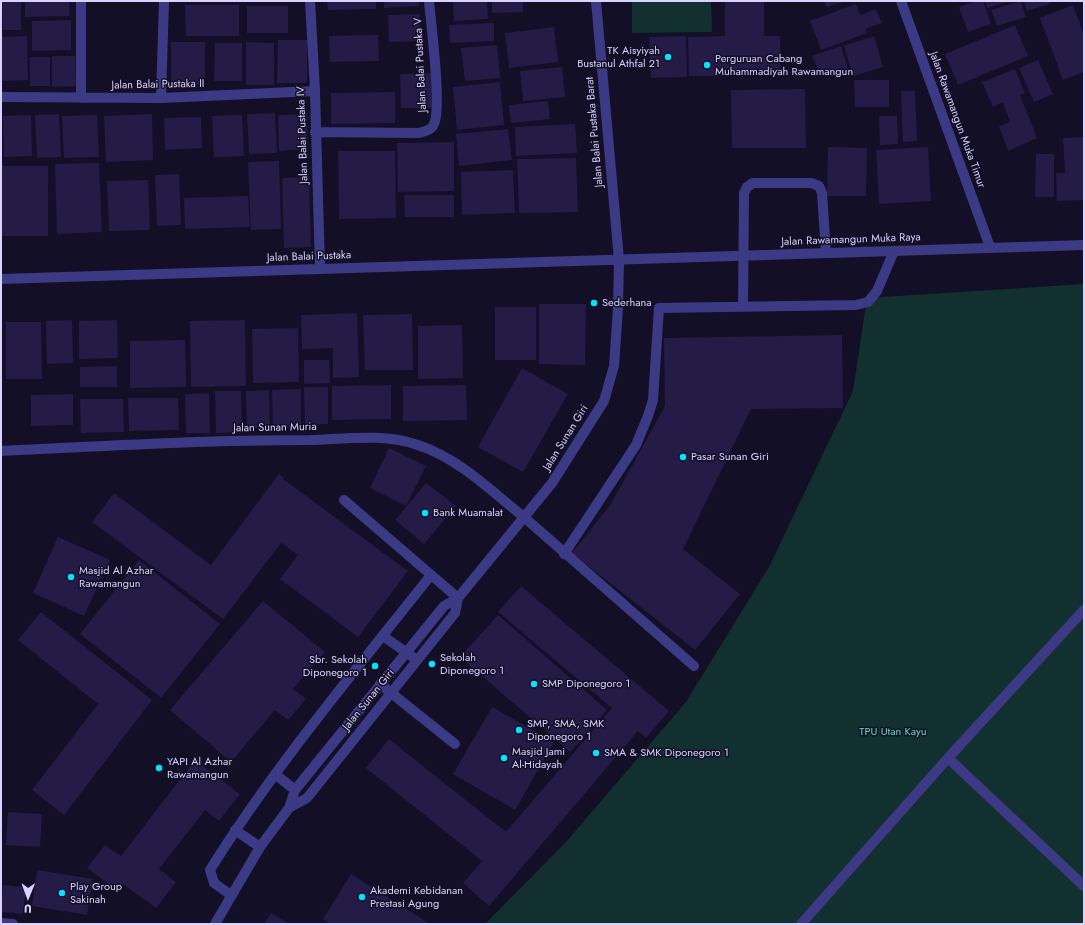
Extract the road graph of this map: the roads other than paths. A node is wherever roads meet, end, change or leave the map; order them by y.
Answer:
1 (82, 1) edge
2 (164, 1) edge
3 (310, 1) edge
4 (429, 1) edge
5 (596, 1) edge
6 (901, 1) edge
7 (315, 91) junction
8 (1, 98) edge
9 (81, 98) junction
10 (161, 98) junction
11 (315, 132) junction
12 (1084, 246) edge
13 (990, 248) junction
14 (894, 251) junction
15 (826, 253) junction
16 (744, 256) junction
17 (618, 260) junction
18 (320, 269) junction
19 (1, 279) edge
20 (743, 306) junction
21 (1, 451) edge
22 (344, 500) dead end
23 (525, 518) junction
24 (564, 554) junction
25 (431, 575) junction
26 (458, 598) junction
27 (1084, 610) edge
28 (382, 636) junction
29 (407, 653) junction
30 (417, 660) junction
31 (694, 666) dead end
32 (380, 684) junction
33 (391, 692) junction
34 (455, 744) dead end
35 (948, 758) junction
36 (275, 774) junction
37 (296, 790) junction
38 (289, 808) junction
39 (235, 830) junction
40 (260, 847) junction
41 (1084, 886) edge
42 (231, 894) junction
43 (1, 923) edge
44 (12, 924) edge
45 (215, 924) edge
46 (800, 924) edge

1 - 9 street
2 - 10 street
3 - 7 street, Jalan Balai Pustaka IV
4 - 11 street, Jalan Balai Pustaka V
5 - 17 street, Jalan Balai Pustaka Barat
6 - 13 street, Jalan Rawamangun Muka Timur
7 - 10 street, Jalan Balai Pustaka II
7 - 11 street, Jalan Balai Pustaka IV
8 - 9 street, Jalan Balai Pustaka II
9 - 10 street, Jalan Balai Pustaka II
11 - 18 street, Jalan Balai Pustaka IV
12 - 13 street, Jalan Rawamangun Muka Raya
13 - 14 street, Jalan Rawamangun Muka Raya
14 - 15 street, Jalan Rawamangun Muka Raya
14 - 20 street
15 - 16 street, Jalan Rawamangun Muka Raya
15 - 16 street
16 - 17 street, Jalan Rawamangun Muka Raya
16 - 20 street
17 - 18 street, Jalan Balai Pustaka
17 - 23 street, Jalan Sunan Giri
18 - 19 street, Jalan Balai Pustaka
20 - 24 street
21 - 23 street, Jalan Sunan Muria
22 - 25 street
23 - 24 street, Jalan Sunan Muria
23 - 26 street, Jalan Sunan Giri
24 - 31 street, Jalan Sunan Muria
25 - 26 street
25 - 28 street
26 - 29 street, Jalan Sunan Giri
26 - 30 street, Jalan Sunan Giri
27 - 35 street
28 - 29 street
28 - 36 street
29 - 30 street
29 - 32 street, Jalan Sunan Giri
30 - 33 street, Jalan Sunan Giri
32 - 33 street
32 - 37 street, Jalan Sunan Giri
33 - 34 street
33 - 38 street, Jalan Sunan Giri
35 - 41 street
35 - 46 street
36 - 37 street
36 - 39 street
37 - 38 street, Jalan Sunan Giri
38 - 40 street, Jalan Sunan Giri
39 - 40 street
39 - 42 street
40 - 42 street, Jalan Sunan Giri
42 - 45 street, Jalan Sunan Giri
43 - 44 street

